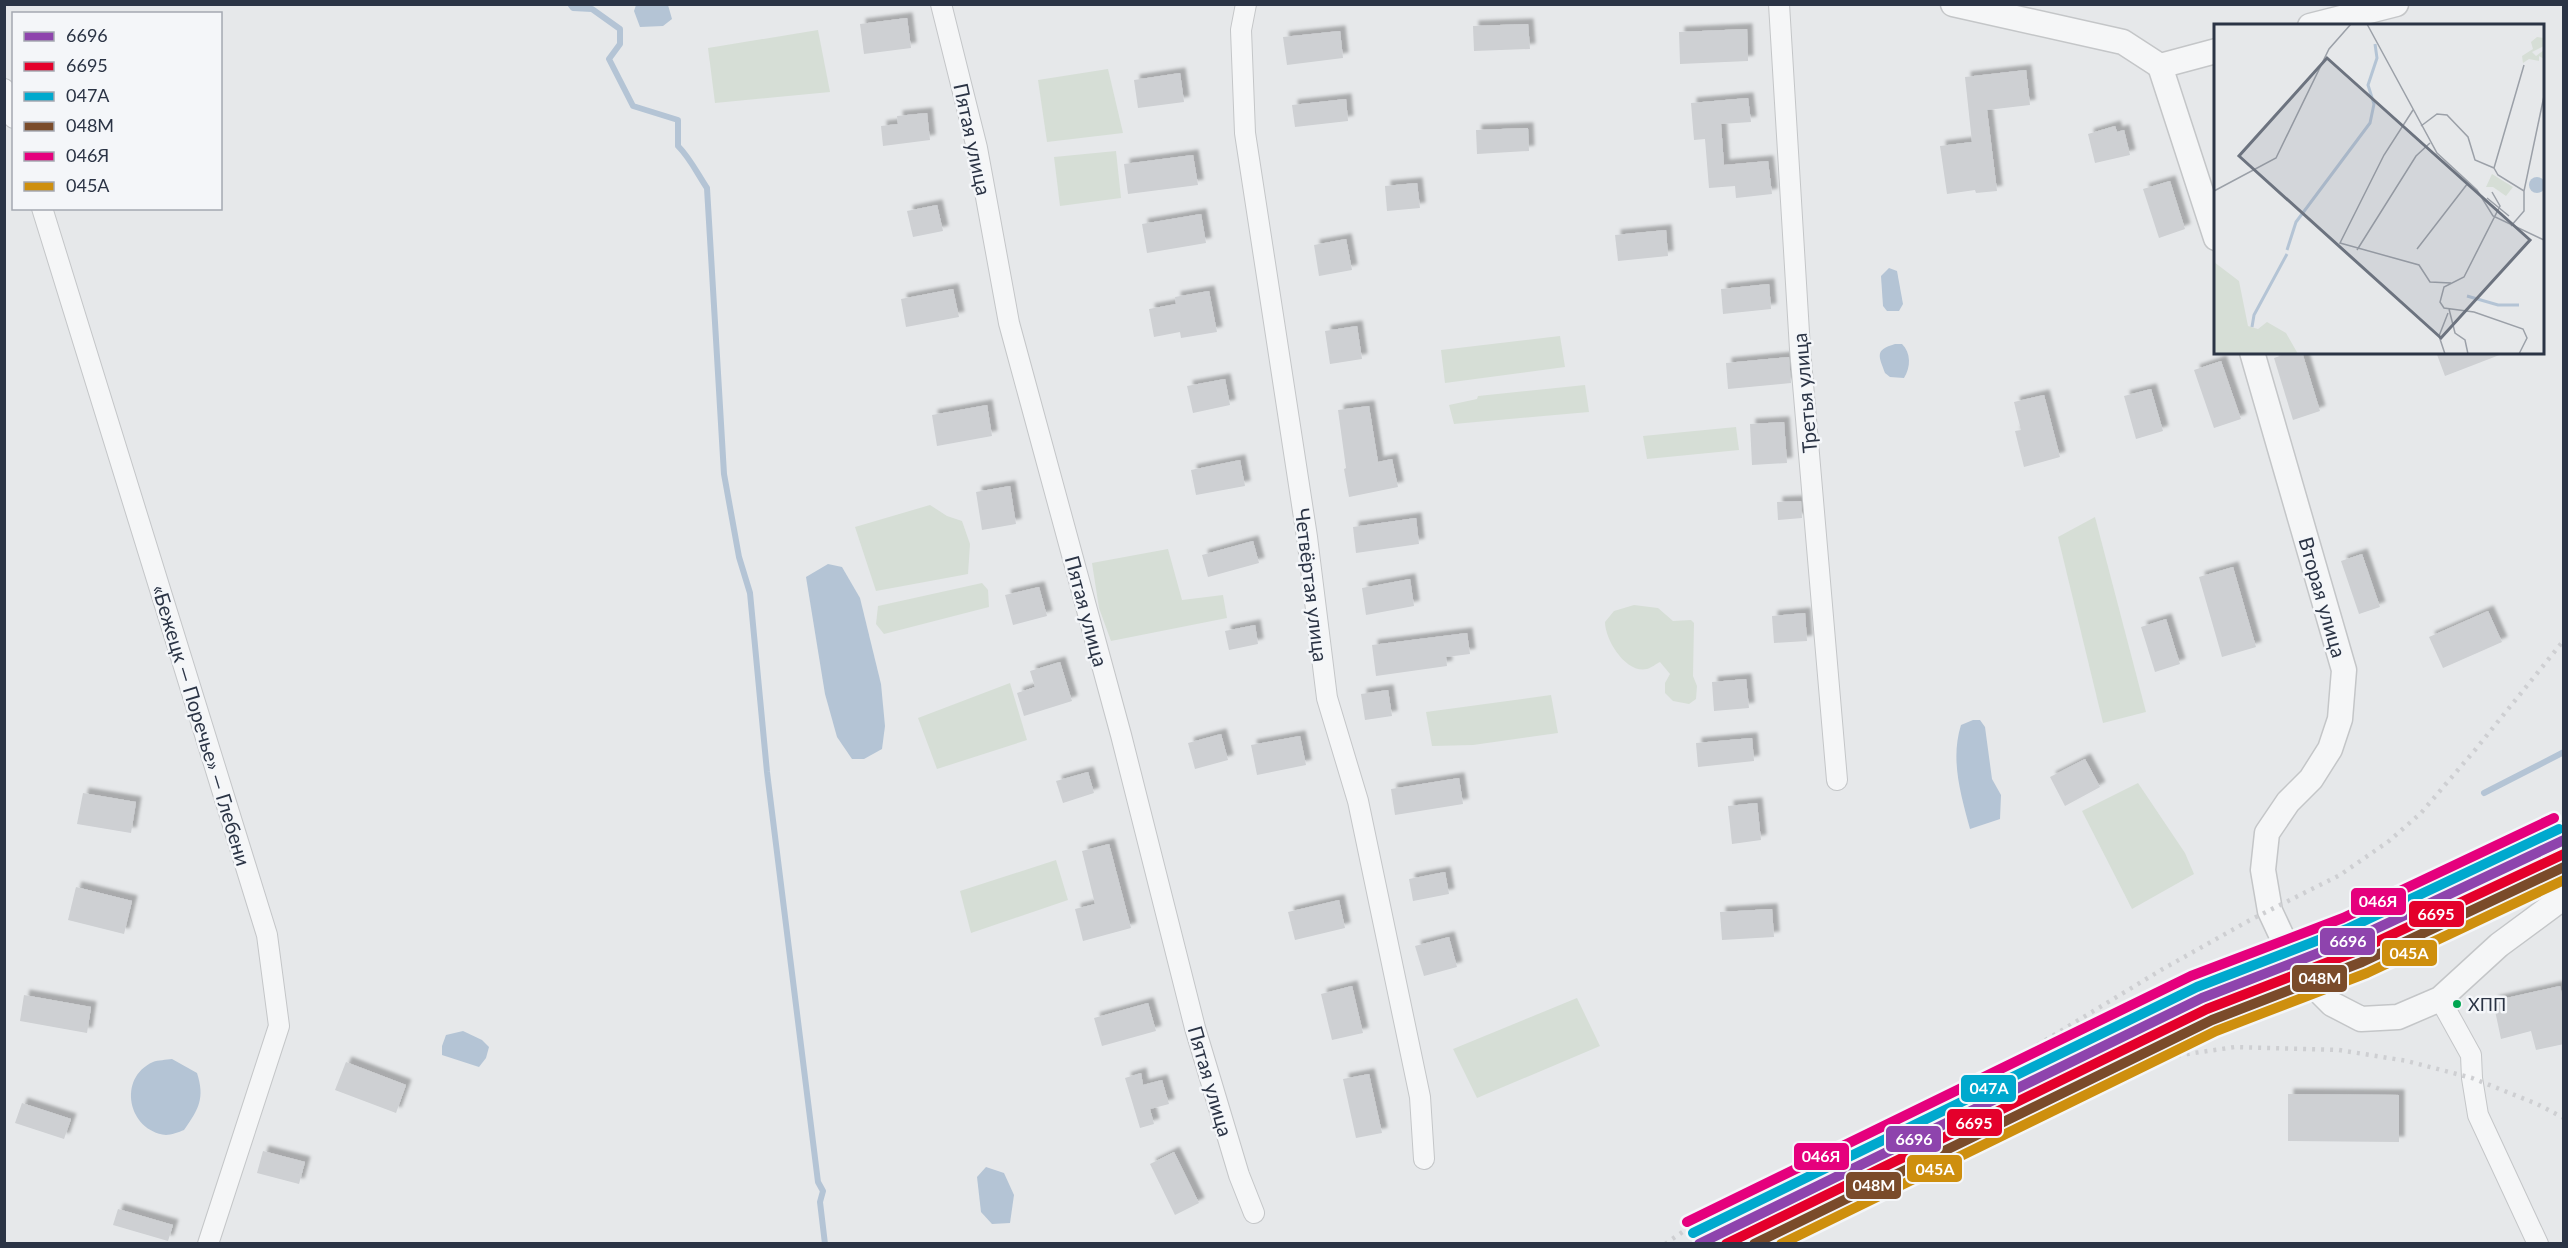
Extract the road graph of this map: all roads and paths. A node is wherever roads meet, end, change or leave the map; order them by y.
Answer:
1 (941, 4) edge
2 (1246, 4) edge
3 (1779, 4) edge
4 (1953, 4) edge
5 (2396, 4) edge
6 (2351, 10) edge
7 (2315, 24) edge
8 (2214, 52) edge
9 (2160, 66) junction
10 (4, 89) edge
11 (12, 112) edge
12 (43, 210) edge
13 (2214, 232) edge
14 (2253, 354) edge
15 (1837, 780) dead end
16 (2564, 897) edge
17 (2440, 999) junction
18 (1424, 1160) dead end
19 (1254, 1213) dead end
20 (208, 1244) edge
21 (2538, 1244) edge

1 - 19 street, Пятая улица
2 - 18 street, Четвёртая улица
3 - 15 street, Третья улица
4 - 9 street
5 - 6 street
6 - 7 street
8 - 9 street
9 - 13 street
10 - 11 street
12 - 20 street, «Бежецк — Поречье» — Глебени
14 - 17 street, Вторая улица
16 - 17 street, Вторая улица
17 - 21 street

